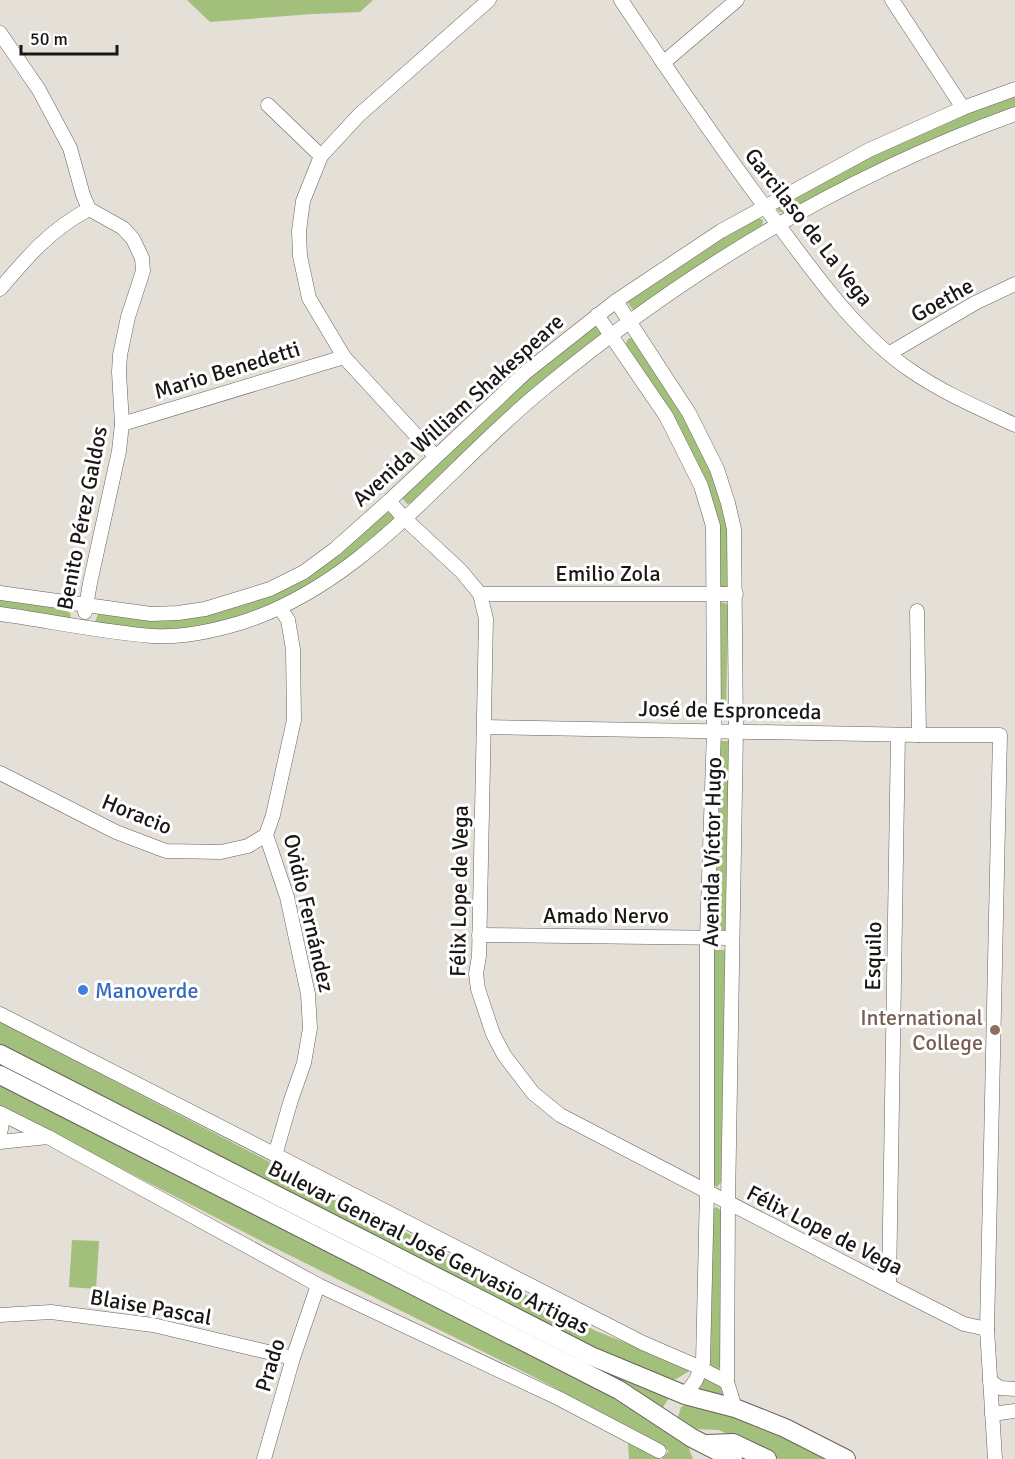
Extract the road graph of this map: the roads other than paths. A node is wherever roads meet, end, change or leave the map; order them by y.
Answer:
1 (489, 0) edge
2 (621, 0) edge
3 (736, 0) edge
4 (892, 0) edge
5 (1, 38) edge
6 (663, 63) junction
7 (1015, 89) edge
8 (268, 105) dead end
9 (963, 108) junction
10 (1015, 114) edge
11 (321, 156) junction
12 (764, 207) junction
13 (89, 209) junction
14 (778, 225) junction
15 (1015, 284) edge
16 (0, 289) edge
17 (616, 301) junction
18 (597, 315) junction
19 (629, 321) junction
20 (609, 335) junction
21 (890, 353) junction
22 (344, 357) junction
23 (122, 424) junction
24 (1015, 425) edge
25 (435, 456) junction
26 (389, 501) junction
27 (404, 518) junction
28 (0, 593) edge
29 (480, 594) junction
30 (714, 594) junction
31 (736, 594) junction
32 (87, 606) junction
33 (280, 608) junction
34 (917, 611) dead end
35 (0, 614) edge
36 (83, 626) junction
37 (484, 727) junction
38 (714, 731) junction
39 (736, 732) junction
40 (898, 735) junction
41 (919, 735) junction
42 (0, 772) edge
43 (266, 835) junction
44 (479, 935) junction
45 (707, 937) junction
46 (731, 938) junction
47 (0, 1014) edge
48 (0, 1054) edge
49 (0, 1075) edge
50 (0, 1115) edge
51 (0, 1134) edge
52 (48, 1137) junction
53 (0, 1142) edge
54 (275, 1155) junction
55 (707, 1190) junction
56 (728, 1203) junction
57 (318, 1285) junction
58 (889, 1286) junction
59 (0, 1316) edge
60 (981, 1328) junction
61 (293, 1358) junction
62 (700, 1369) junction
63 (990, 1381) junction
64 (727, 1382) junction
65 (1015, 1389) edge
66 (684, 1395) junction
67 (735, 1408) junction
68 (1015, 1411) edge
69 (992, 1414) junction
70 (669, 1422) junction
71 (700, 1447) edge
72 (659, 1451) dead end
73 (264, 1459) edge
74 (733, 1459) edge
75 (767, 1459) edge
76 (846, 1459) edge
77 (995, 1459) edge

1 - 11 street
2 - 6 street, Garcilaso de La Vega
3 - 6 street
4 - 9 street
5 - 13 street
6 - 12 street, Garcilaso de La Vega
7 - 9 street, Avenida William Shakespeare
8 - 11 street
9 - 12 street, Avenida William Shakespeare
10 - 14 street, Avenida William Shakespeare
11 - 22 street
12 - 14 street, Garcilaso de La Vega
12 - 17 street, Avenida William Shakespeare
13 - 16 street
13 - 23 street, Benito Pérez Galdos
14 - 19 street, Avenida William Shakespeare
14 - 21 street, Garcilaso de La Vega
15 - 21 street, Goethe
17 - 18 street, Avenida William Shakespeare
17 - 19 street, Avenida Víctor Hugo
18 - 20 street, Avenida Víctor Hugo
18 - 25 street, Avenida William Shakespeare
19 - 20 street, Avenida William Shakespeare
19 - 31 street, Avenida Víctor Hugo
20 - 27 street, Avenida William Shakespeare
20 - 30 street, Avenida Víctor Hugo
21 - 24 street, Garcilaso de La Vega
22 - 23 street, Mario Benedetti
22 - 25 street
23 - 32 street, Benito Pérez Galdos
25 - 26 street, Avenida William Shakespeare
26 - 27 street, Félix Lope de Vega
26 - 32 street, Avenida William Shakespeare
27 - 29 street, Félix Lope de Vega
27 - 33 street, Avenida William Shakespeare
28 - 32 street, Avenida William Shakespeare
29 - 30 street, Emilio Zola
29 - 37 street, Félix Lope de Vega
30 - 31 street, Emilio Zola
30 - 38 street, Avenida Víctor Hugo
31 - 39 street, Avenida Víctor Hugo
32 - 36 street, Benito Pérez Galdos
33 - 36 street, Avenida William Shakespeare
33 - 43 street, Ovidio Fernández
34 - 41 street
35 - 36 street, Avenida William Shakespeare
37 - 38 street, José de Espronceda
37 - 44 street, Félix Lope de Vega
38 - 39 street, José de Espronceda
38 - 45 street, Avenida Víctor Hugo
39 - 40 street, José de Espronceda
39 - 46 street, Avenida Víctor Hugo
40 - 41 street, José de Espronceda
40 - 58 street, Esquilo
41 - 60 street, José de Espronceda
42 - 43 street, Horacio
43 - 54 street, Ovidio Fernández
44 - 45 street, Amado Nervo
44 - 55 street, Félix Lope de Vega
45 - 46 street, Amado Nervo
45 - 55 street, Avenida Víctor Hugo
46 - 56 street, Avenida Víctor Hugo
47 - 54 street, Bulevar General José Gervasio Artigas
48 - 66 main road, Bulevar General José Gervasio Artigas
49 - 70 main road, Bulevar General José Gervasio Artigas
50 - 51 street
50 - 52 street
52 - 53 street
52 - 57 street
54 - 62 street, Bulevar General José Gervasio Artigas
55 - 56 street, Félix Lope de Vega
55 - 62 street, Avenida Víctor Hugo
56 - 58 street, Félix Lope de Vega
56 - 64 street, Avenida Víctor Hugo
57 - 61 street, Prado
57 - 72 street
58 - 60 street, Félix Lope de Vega
59 - 61 street, Blaise Pascal
60 - 63 street
61 - 73 street, Prado
62 - 64 street, Bulevar General José Gervasio Artigas
62 - 66 street, Avenida Víctor Hugo
63 - 65 street
63 - 69 street
64 - 67 street, Avenida Víctor Hugo
66 - 67 main road, Bulevar General José Gervasio Artigas
66 - 70 main road
67 - 76 main road, Bulevar General José Gervasio Artigas
68 - 69 street
69 - 77 street
70 - 71 main road, Bulevar General José Gervasio Artigas
71 - 74 main road, Bulevar General José Gervasio Artigas
71 - 75 main road

